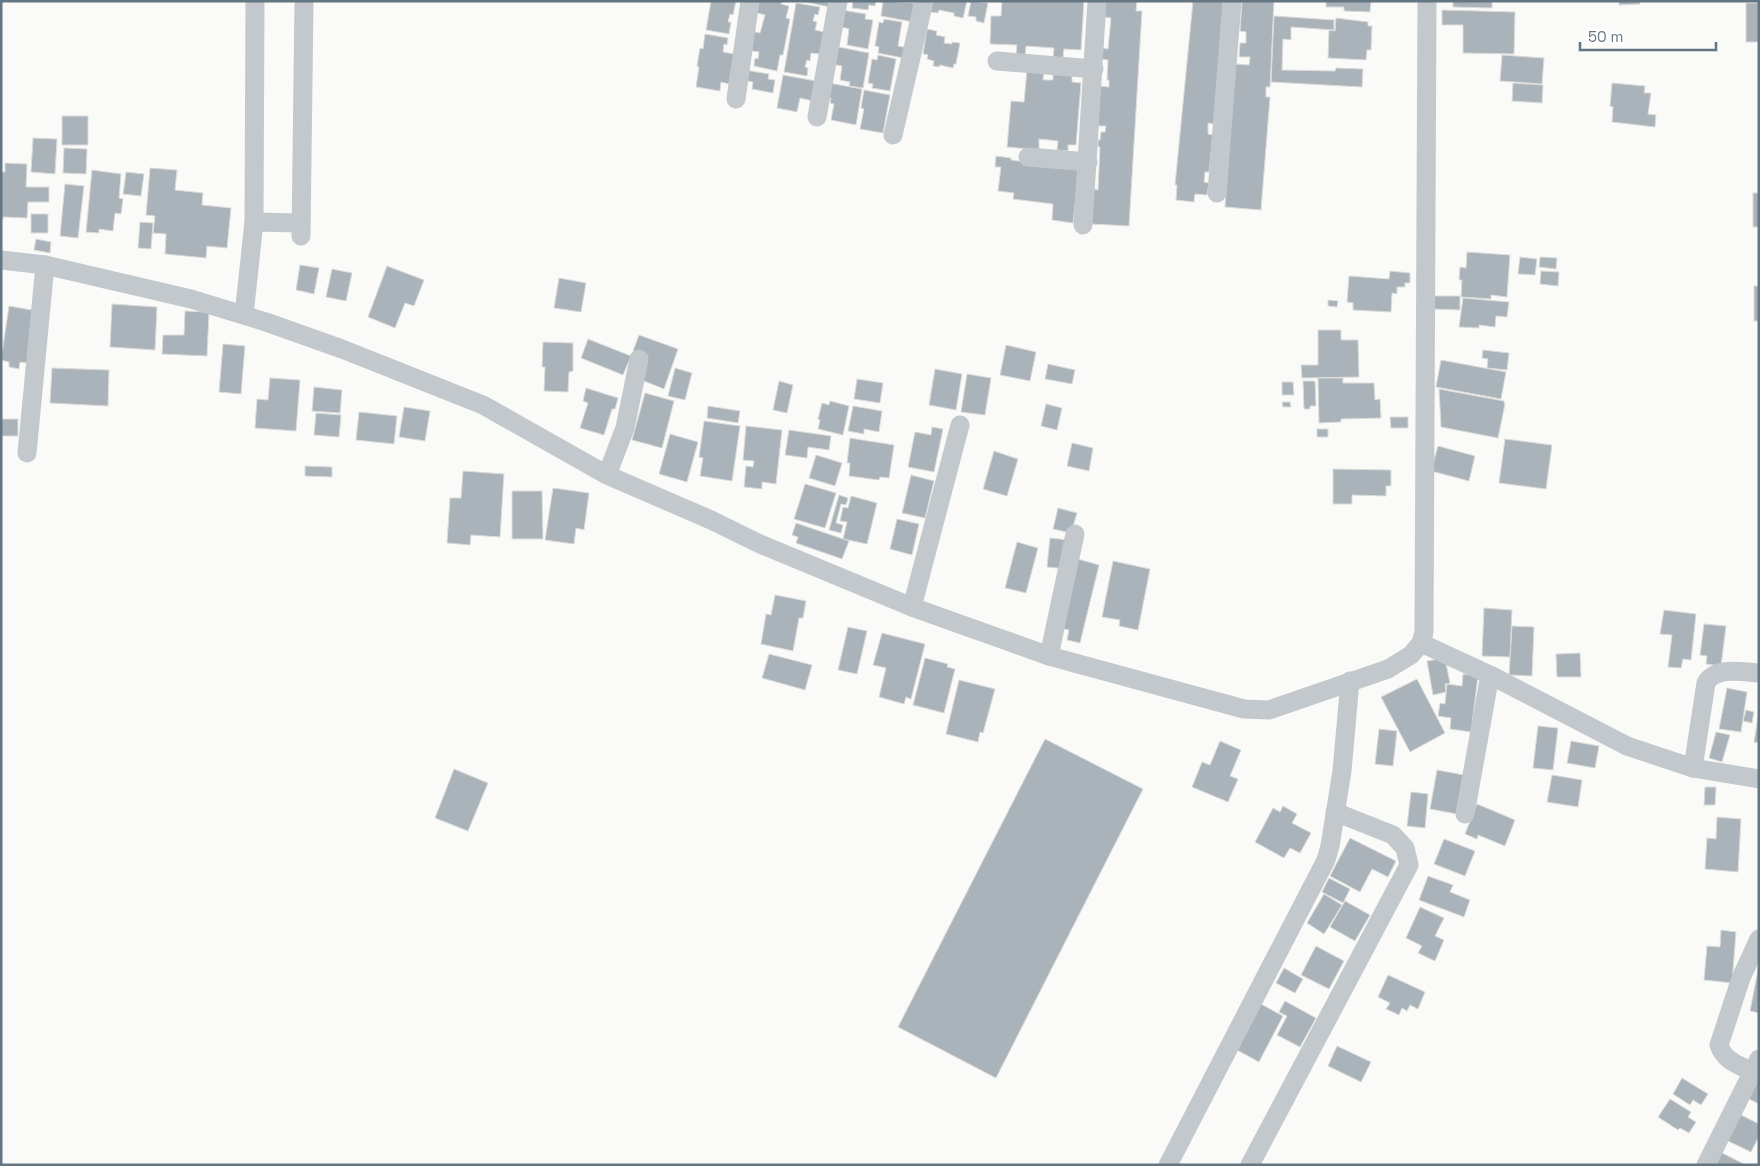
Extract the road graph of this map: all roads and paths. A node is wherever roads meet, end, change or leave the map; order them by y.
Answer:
1 (256, 1) edge
2 (304, 1) edge
3 (750, 1) edge
4 (838, 1) edge
5 (924, 1) edge
6 (1097, 1) edge
7 (1232, 1) edge
8 (1426, 1) edge
9 (997, 61) dead end
10 (1094, 68) junction
11 (736, 99) dead end
12 (817, 116) dead end
13 (893, 135) dead end
14 (1028, 156) dead end
15 (1088, 162) junction
16 (1217, 193) dead end
17 (254, 222) junction
18 (1084, 225) dead end
19 (1, 260) edge
20 (45, 266) junction
21 (244, 315) junction
22 (639, 359) dead end
23 (960, 425) dead end
24 (28, 453) dead end
25 (607, 475) junction
26 (1075, 534) dead end
27 (912, 607) junction
28 (1421, 643) junction
29 (1049, 656) junction
30 (1759, 673) edge
31 (1490, 675) junction
32 (1350, 681) junction
33 (1693, 768) junction
34 (1759, 778) edge
35 (1335, 812) junction
36 (1465, 814) dead end
37 (1759, 939) edge
38 (1756, 1065) edge
39 (1168, 1165) edge
40 (1250, 1165) edge
41 (1706, 1165) edge

1 - 17 street
2 - 17 street
3 - 11 street
4 - 12 street
5 - 13 street
6 - 10 street
7 - 16 street
8 - 28 street
9 - 10 street
10 - 15 street
14 - 15 street
15 - 18 street
17 - 21 street
19 - 20 street
20 - 21 street
20 - 24 street
21 - 25 street
22 - 25 street
23 - 27 street
25 - 27 street
26 - 29 street
27 - 29 street
28 - 31 street
28 - 32 street
29 - 32 street
30 - 33 street
31 - 33 street
31 - 36 street
32 - 35 street
33 - 34 street
35 - 39 street
35 - 40 street
37 - 38 street
38 - 41 street

